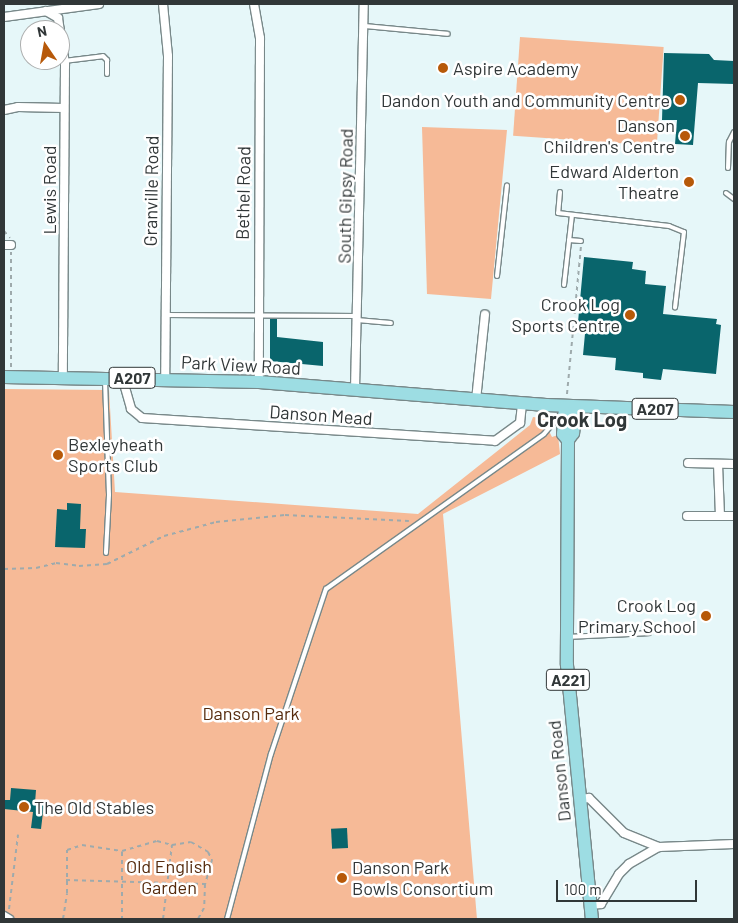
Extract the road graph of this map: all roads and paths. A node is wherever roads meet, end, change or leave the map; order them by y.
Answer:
1 (87, 4) edge
2 (99, 4) edge
3 (163, 4) edge
4 (254, 4) edge
5 (364, 4) edge
6 (46, 11) junction
7 (4, 17) edge
8 (58, 20) edge
9 (364, 26) junction
10 (448, 34) dead end
11 (70, 61) edge
12 (64, 70) edge
13 (107, 74) dead end
14 (64, 108) junction
15 (4, 110) edge
16 (734, 132) edge
17 (728, 168) dead end
18 (507, 186) dead end
19 (560, 192) dead end
20 (726, 193) dead end
21 (734, 199) edge
22 (572, 215) junction
23 (4, 232) edge
24 (9, 236) dead end
25 (569, 240) junction
26 (581, 242) joint
27 (7, 245) edge
28 (497, 276) dead end
29 (564, 285) dead end
30 (675, 307) dead end
31 (485, 314) dead end
32 (165, 315) junction
33 (257, 315) junction
34 (358, 318) junction
35 (391, 323) dead end
36 (7, 377) edge
37 (63, 377) junction
38 (105, 377) junction
39 (122, 377) junction
40 (165, 379) junction
41 (260, 382) junction
42 (356, 389) junction
43 (476, 400) junction
44 (522, 404) junction
45 (570, 407) junction
46 (734, 412) edge
47 (688, 463) dead end
48 (718, 464) junction
49 (734, 464) edge
50 (687, 516) dead end
51 (720, 516) junction
52 (734, 516) edge
53 (416, 524) junction
54 (106, 553) dead end
55 (4, 569) edge
56 (649, 634) dead end
57 (566, 637) junction
58 (579, 798) junction
59 (18, 835) dead end
60 (734, 844) edge
61 (172, 845) junction
62 (659, 847) junction
63 (122, 852) junction
64 (66, 880) junction
65 (122, 881) junction
66 (168, 882) junction
67 (205, 884) junction
68 (590, 905) junction
69 (4, 916) edge
70 (8, 919) edge
71 (63, 919) edge
72 (122, 919) edge
73 (163, 919) edge
74 (198, 919) edge
75 (227, 919) edge
76 (592, 919) edge

1 - 2 street
1 - 6 street
3 - 32 street, Granville Road
4 - 33 street, Bethel Road
5 - 9 street, South Gipsy Road
6 - 7 street
6 - 8 street, Lewis Road
9 - 10 lane
9 - 34 street, South Gipsy Road
11 - 13 lane
12 - 14 street, Lewis Road
14 - 15 street
14 - 37 street, Lewis Road
16 - 17 lane
18 - 28 lane
19 - 22 lane
20 - 21 lane
22 - 25 lane
22 - 30 lane
23 - 24 path
25 - 26 lane
25 - 29 lane
26 - 45 path
27 - 36 path
31 - 43 street
32 - 33 lane
32 - 40 street, Granville Road
33 - 34 lane
33 - 41 street, Bethel Road
34 - 35 lane
34 - 42 street, South Gipsy Road
36 - 37 main road, Park View Road / A207
37 - 38 main road, Park View Road / A207
38 - 39 main road, Park View Road / A207
38 - 54 lane
39 - 40 main road, Park View Road / A207
39 - 44 street, Danson Mead
40 - 41 main road, Park View Road / A207
41 - 42 main road, Park View Road / A207
42 - 43 main road, Park View Road / A207
43 - 44 main road, Park View Road / A207
44 - 45 main road, Park View Road / A207
45 - 46 main road, A207
45 - 53 lane
45 - 57 main road, Danson Road / A221
47 - 48 street
48 - 49 street
48 - 51 street
50 - 51 street
51 - 52 street
53 - 55 path
53 - 75 lane
56 - 57 lane
57 - 58 main road, Danson Road / A221
58 - 62 street
58 - 68 main road, Danson Road / A221
59 - 70 path
60 - 62 street
61 - 63 path
61 - 66 path
61 - 67 path
62 - 68 street
63 - 64 path
63 - 65 path
64 - 65 path
64 - 71 path
65 - 66 path
65 - 72 path
66 - 67 path
66 - 73 path
67 - 74 path
68 - 76 main road, Danson Road / A221
69 - 70 street

